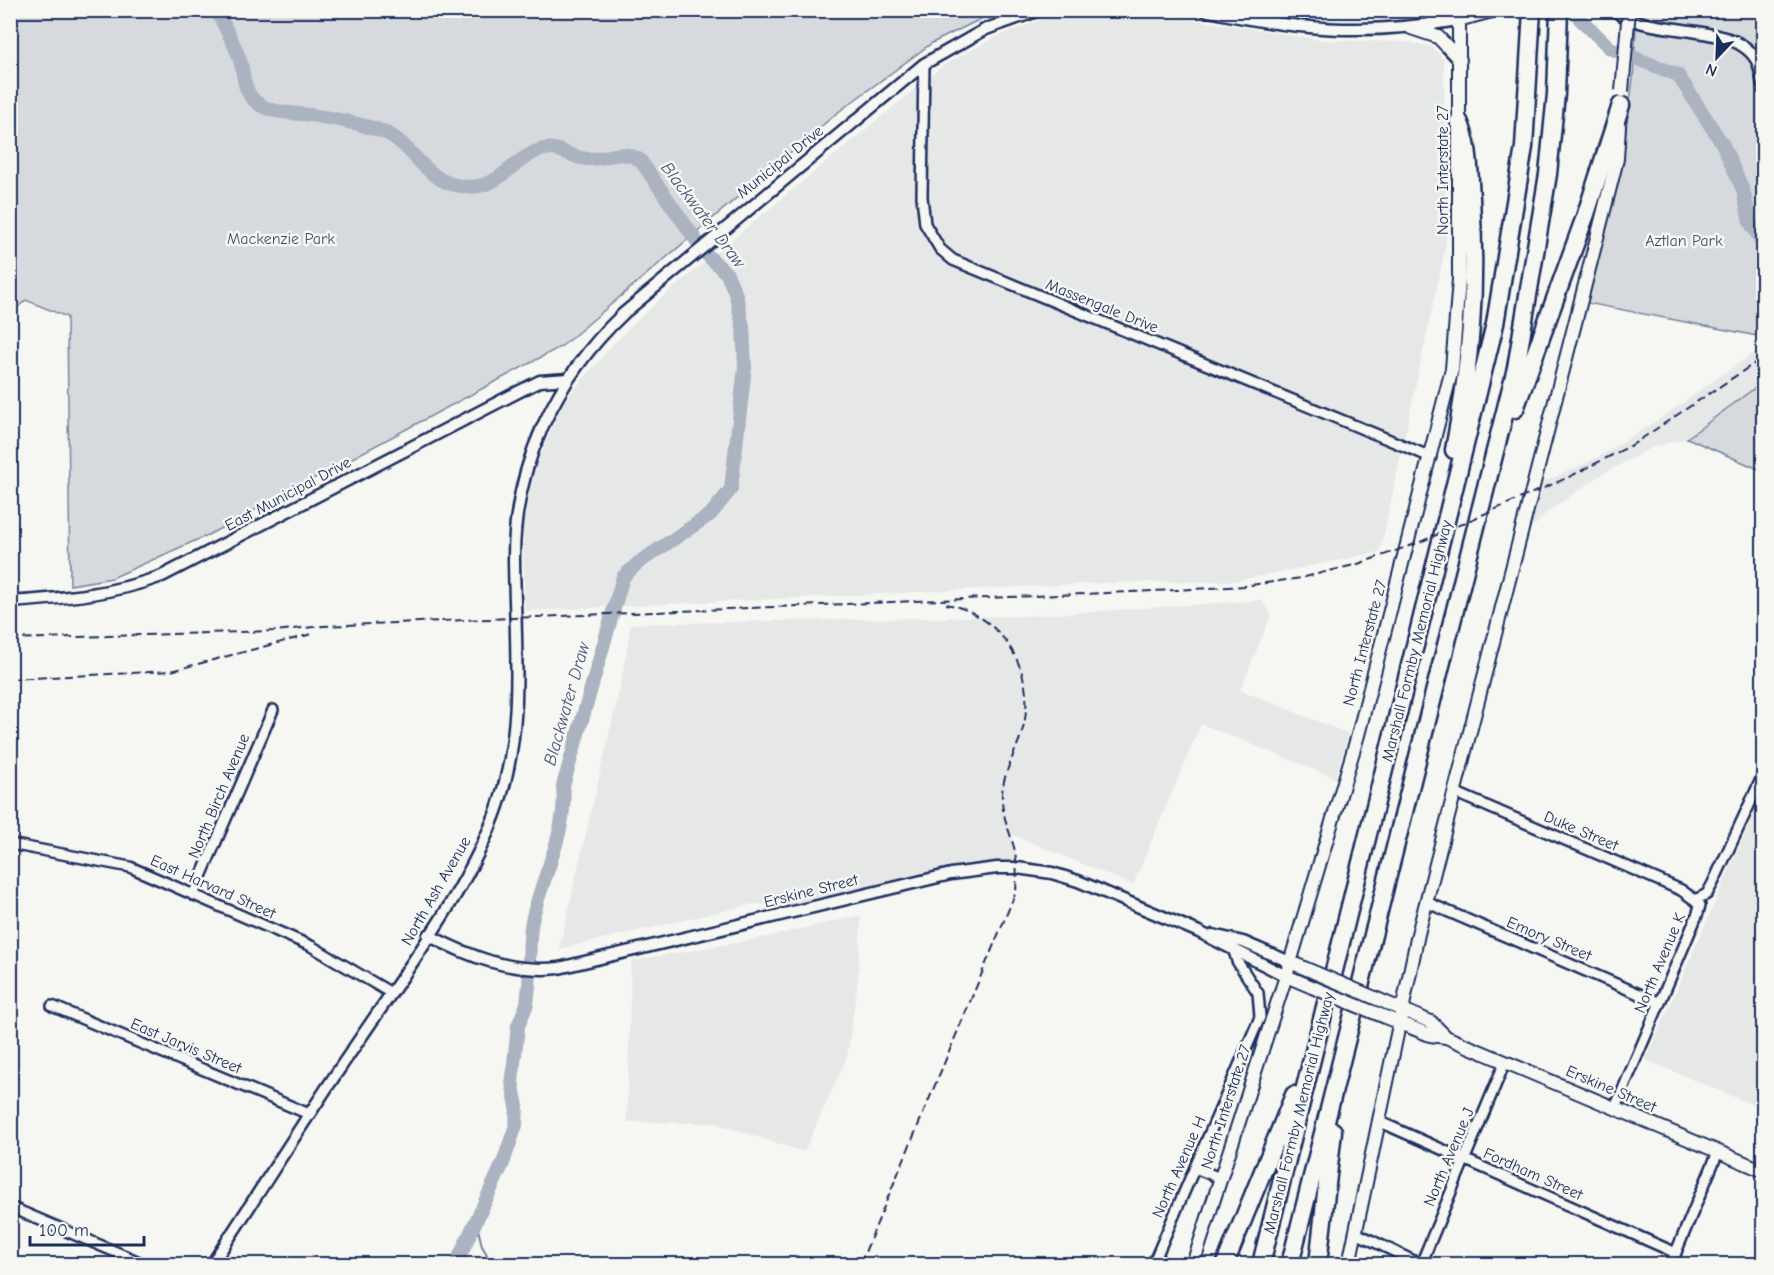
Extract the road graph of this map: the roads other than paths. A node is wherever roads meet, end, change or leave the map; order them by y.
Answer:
1 (1040, 10) edge
2 (1204, 10) edge
3 (1446, 10) edge
4 (1496, 10) edge
5 (1532, 10) edge
6 (1559, 10) edge
7 (1614, 10) edge
8 (1629, 10) edge
9 (1459, 15) edge
10 (1431, 25) junction
11 (1411, 28) junction
12 (1460, 60) junction
13 (924, 64) junction
14 (1764, 90) edge
15 (1622, 98) junction
16 (1460, 121) junction
17 (568, 379) junction
18 (1494, 456) junction
19 (1431, 457) junction
20 (1428, 599) junction
21 (10, 602) edge
22 (273, 710) dead end
23 (1764, 772) edge
24 (1454, 792) junction
25 (10, 844) edge
26 (193, 895) junction
27 (1695, 900) junction
28 (1426, 902) junction
29 (1198, 932) junction
30 (428, 935) junction
31 (1234, 951) junction
32 (1290, 962) junction
33 (1286, 976) junction
34 (391, 993) junction
35 (1660, 1003) junction
36 (52, 1006) dead end
37 (1401, 1009) junction
38 (1325, 1010) junction
39 (1398, 1023) junction
40 (1446, 1036) junction
41 (1505, 1062) junction
42 (1338, 1076) junction
43 (1615, 1108) junction
44 (309, 1114) junction
45 (1378, 1121) junction
46 (1718, 1152) junction
47 (1464, 1160) junction
48 (1195, 1168) junction
49 (1764, 1171) edge
50 (1220, 1178) junction
51 (10, 1207) edge
52 (1356, 1233) junction
53 (1676, 1253) junction
54 (144, 1264) edge
55 (212, 1264) edge
56 (1153, 1264) edge
57 (1193, 1264) edge
58 (1225, 1264) edge
59 (1261, 1264) edge
60 (1290, 1264) edge
61 (1318, 1264) edge
62 (1349, 1264) edge
63 (1420, 1264) edge
64 (1671, 1264) edge

1 - 13 street, Municipal Drive
2 - 11 street
3 - 10 main road
4 - 9 main road
5 - 20 highway, Marshall Formby Memorial Highway
6 - 18 highway, Marshall Formby Memorial Highway
7 - 14 street
8 - 15 main road, bridge
9 - 10 street
9 - 12 main road, North Interstate 27
10 - 11 street
11 - 12 main road
12 - 16 main road, North Interstate 27
13 - 17 street, Municipal Drive
13 - 19 street, Massengale Drive
15 - 18 highway
15 - 24 main road
16 - 19 main road, North Interstate 27
16 - 20 highway
17 - 21 street, East Municipal Drive
17 - 30 street, North Ash Avenue
18 - 42 highway, Marshall Formby Memorial Highway
19 - 32 main road, North Interstate 27
20 - 38 highway, Marshall Formby Memorial Highway
22 - 26 street, North Birch Avenue
23 - 27 street, North Avenue K
24 - 27 street, Duke Street
24 - 28 main road
25 - 26 street, East Harvard Street
26 - 34 street, East Harvard Street
27 - 35 street, North Avenue K
28 - 35 street, Emory Street
28 - 37 main road
29 - 30 street, Erskine Street
29 - 31 street, Erskine Street
29 - 32 street, Erskine Street
30 - 34 street, North Ash Avenue
31 - 33 street, Erskine Street
31 - 48 street, North Avenue H
32 - 33 main road, North Interstate 27
32 - 37 main road, Erskine Street, bridge
33 - 39 main road, Erskine Street, bridge
33 - 50 main road, North Interstate 27
34 - 44 street, North Ash Avenue
35 - 43 street, North Avenue K
36 - 44 street, East Jarvis Street
37 - 39 main road
37 - 40 main road, Erskine Street
38 - 58 highway
38 - 59 highway, Marshall Formby Memorial Highway
39 - 40 main road, Erskine Street
39 - 45 main road
40 - 41 main road, Erskine Street
41 - 43 main road, Erskine Street
41 - 47 street, North Avenue J
42 - 60 highway, Marshall Formby Memorial Highway
42 - 61 highway
43 - 46 main road, Erskine Street
44 - 55 street, North Ash Avenue
45 - 47 street, Fordham Street
45 - 52 main road
46 - 49 main road, Erskine Street
46 - 53 street
47 - 53 street, Fordham Street
47 - 63 street, North Avenue J
48 - 50 street
48 - 56 street, North Avenue H
50 - 57 main road, North Interstate 27
51 - 54 street
52 - 62 main road
52 - 63 street
53 - 64 street

